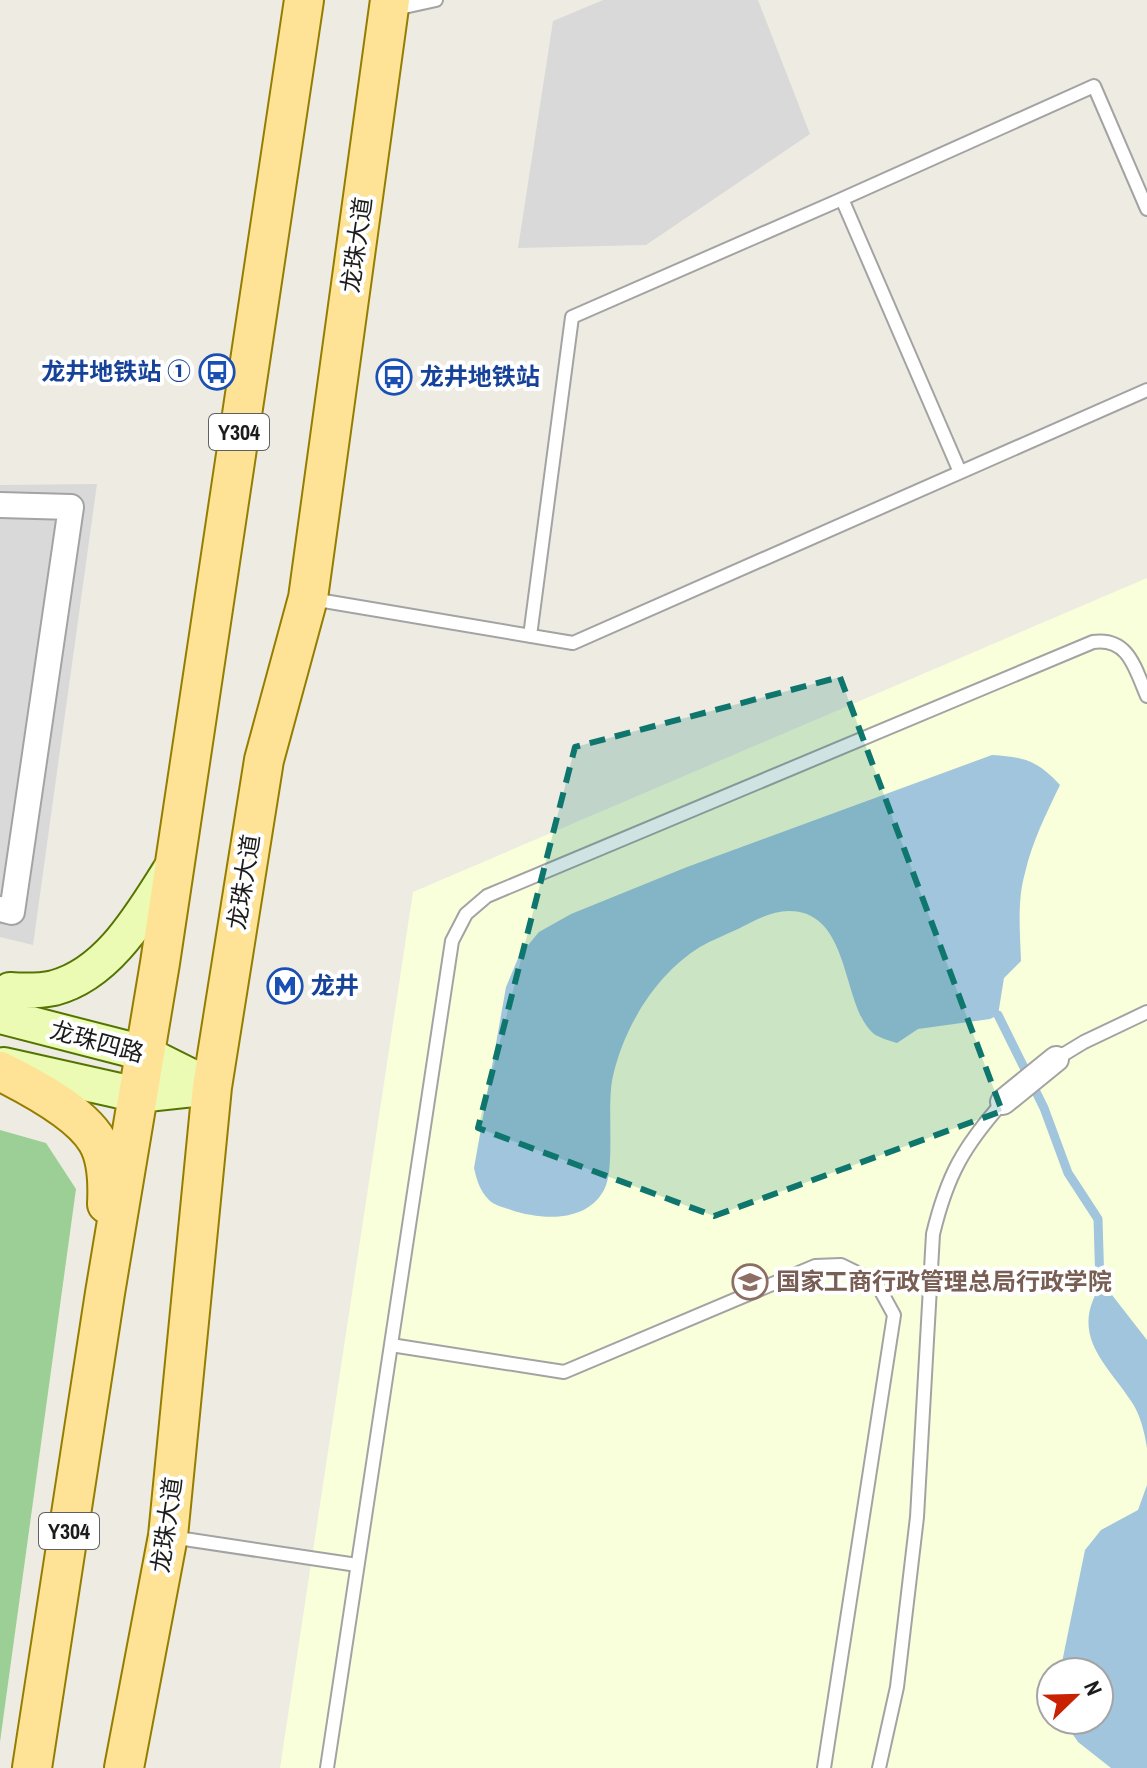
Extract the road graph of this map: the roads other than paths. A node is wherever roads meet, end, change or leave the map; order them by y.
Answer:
1 (304, 0) edge
2 (436, 0) edge
3 (389, 5) edge
4 (842, 199) junction
5 (1147, 209) edge
6 (1147, 390) edge
7 (960, 472) junction
8 (0, 505) edge
9 (308, 598) junction
10 (530, 636) junction
11 (1147, 696) edge
12 (174, 864) junction
13 (0, 909) edge
14 (3, 998) edge
15 (1147, 1012) edge
16 (144, 1053) junction
17 (1056, 1059) joint
18 (0, 1064) edge
19 (0, 1071) edge
20 (212, 1087) junction
21 (138, 1095) junction
22 (1003, 1102) joint
23 (105, 1293) junction
24 (391, 1345) junction
25 (168, 1536) junction
26 (357, 1565) junction
27 (30, 1760) edge
28 (124, 1768) edge
29 (327, 1768) edge
30 (824, 1768) edge
31 (879, 1768) edge

1 - 12 main road, Y304
2 - 3 lane
3 - 9 main road, 龙珠大道
4 - 5 lane
4 - 7 lane
4 - 10 lane
6 - 7 lane
7 - 10 lane
8 - 13 street
9 - 10 lane
9 - 20 main road, 龙珠大道
11 - 24 lane
12 - 14 main road
12 - 16 main road, Y304
14 - 16 main road, 龙珠四路
15 - 17 lane
16 - 20 main road, 龙珠四路
16 - 21 main road, Y304
17 - 22 street
18 - 21 main road, 龙珠四路
19 - 23 main road
20 - 21 main road, 龙珠四路
20 - 25 main road, 龙珠大道
21 - 23 main road, Y304
22 - 31 lane
23 - 27 main road, Y304
24 - 26 lane
24 - 30 lane
25 - 26 lane
25 - 28 main road, 龙珠大道
26 - 29 lane

